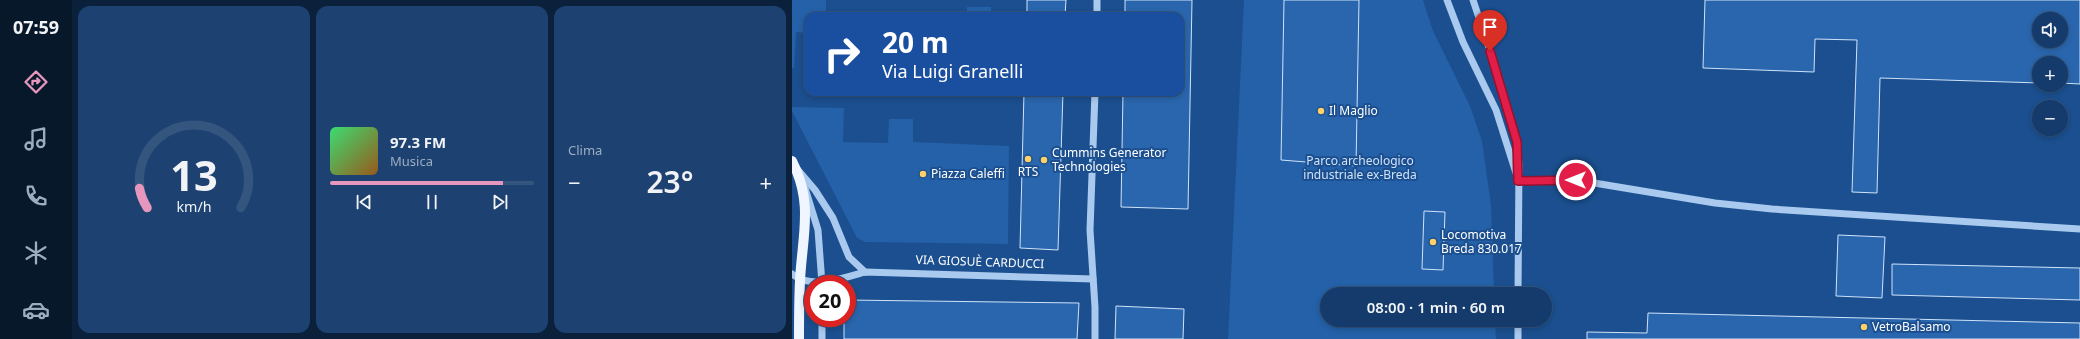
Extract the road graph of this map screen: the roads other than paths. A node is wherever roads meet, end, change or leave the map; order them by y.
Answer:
1 (1098, 0) edge
2 (1447, 0) edge
3 (1472, 0) edge
4 (1097, 12) edge
5 (1094, 96) edge
6 (793, 165) edge
7 (1518, 181) junction
8 (2080, 229) edge
9 (866, 272) junction
10 (821, 275) edge
11 (856, 275) edge
12 (796, 277) edge
13 (1093, 279) junction
14 (1518, 287) edge
15 (822, 327) edge
16 (1518, 327) edge
17 (799, 339) edge
18 (822, 339) edge
19 (1095, 339) edge
20 (1518, 339) edge

1 - 4 street
2 - 7 street
3 - 7 street
5 - 13 street
6 - 9 street
6 - 10 street
6 - 12 main road
7 - 8 street
7 - 14 street
9 - 11 street, VIA GIOSUÈ CARDUCCI
9 - 13 street, VIA GIOSUÈ CARDUCCI
12 - 17 main road
13 - 19 street
15 - 18 street
16 - 20 street

